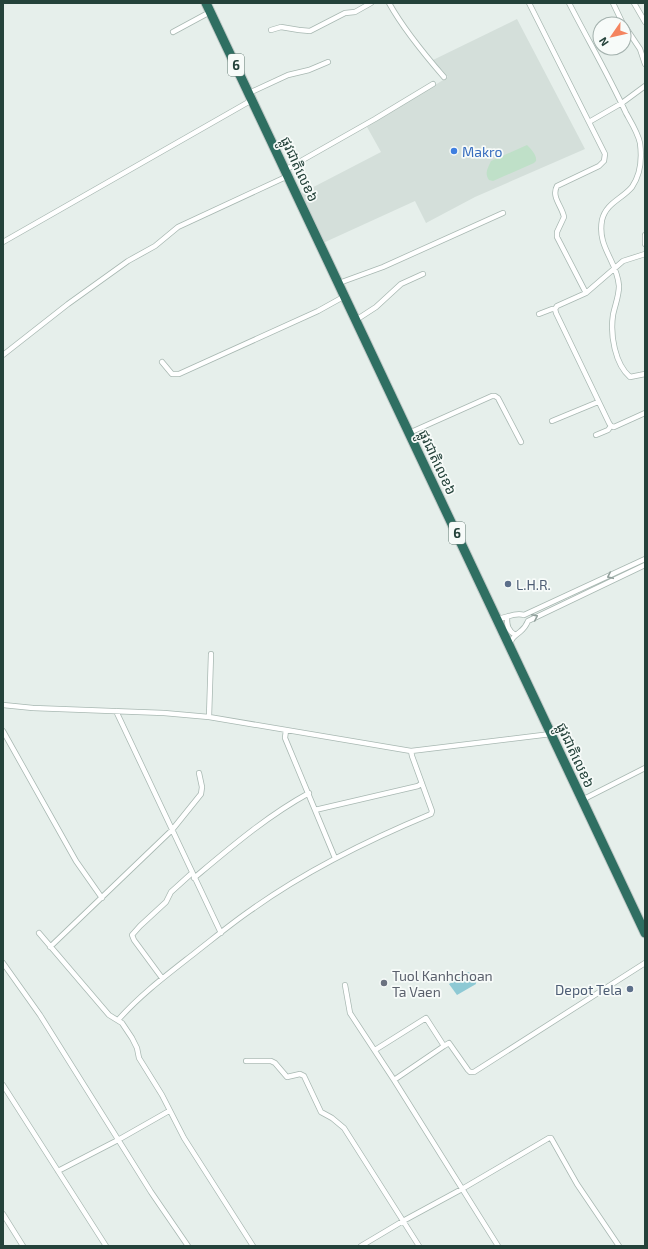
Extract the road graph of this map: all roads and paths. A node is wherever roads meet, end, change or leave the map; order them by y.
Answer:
1 (206, 3) edge
2 (371, 3) edge
3 (389, 3) edge
4 (529, 3) edge
5 (569, 3) edge
6 (613, 3) edge
7 (634, 3) edge
8 (210, 12) junction
9 (620, 16) edge
10 (645, 22) edge
11 (271, 30) dead end
12 (173, 32) dead end
13 (632, 37) edge
14 (328, 62) dead end
15 (645, 64) edge
16 (444, 77) dead end
17 (433, 84) dead end
18 (645, 86) edge
19 (250, 96) junction
20 (622, 103) junction
21 (589, 122) junction
22 (287, 173) junction
23 (502, 214) dead end
24 (645, 235) edge
25 (3, 242) edge
26 (645, 244) edge
27 (645, 254) edge
28 (615, 268) junction
29 (423, 274) dead end
30 (339, 283) junction
31 (586, 292) junction
32 (345, 296) junction
33 (556, 310) junction
34 (539, 314) dead end
35 (356, 320) junction
36 (3, 355) edge
37 (162, 362) dead end
38 (645, 374) edge
39 (598, 402) junction
40 (645, 413) edge
41 (552, 421) dead end
42 (611, 426) junction
43 (409, 433) junction
44 (596, 435) dead end
45 (521, 442) dead end
46 (645, 559) edge
47 (645, 565) edge
48 (507, 618) junction
49 (497, 619) junction
50 (515, 635) junction
51 (509, 644) junction
52 (211, 654) dead end
53 (3, 705) edge
54 (116, 711) junction
55 (209, 716) junction
56 (286, 730) junction
57 (3, 731) edge
58 (551, 734) junction
59 (411, 751) junction
60 (645, 768) edge
61 (199, 773) dead end
62 (422, 783) junction
63 (309, 792) junction
64 (582, 800) junction
65 (315, 810) junction
66 (172, 830) junction
67 (335, 858) junction
68 (193, 875) junction
69 (102, 898) junction
70 (39, 933) dead end
71 (221, 933) junction
72 (645, 933) edge
73 (50, 946) junction
74 (3, 963) edge
75 (645, 963) edge
76 (162, 978) junction
77 (345, 985) dead end
78 (118, 1020) junction
79 (444, 1046) junction
80 (375, 1050) junction
81 (246, 1061) dead end
82 (394, 1080) junction
83 (3, 1085) edge
84 (169, 1111) junction
85 (118, 1140) junction
86 (58, 1171) junction
87 (462, 1189) junction
88 (3, 1214) edge
89 (403, 1221) junction
90 (23, 1246) edge
91 (106, 1246) edge
92 (188, 1246) edge
93 (253, 1246) edge
94 (361, 1246) edge
95 (419, 1246) edge
96 (498, 1246) edge
97 (619, 1246) edge

1 - 8 highway, ផ្លូវជាតិលេខ៦ / 6
2 - 11 street
3 - 16 street
4 - 21 street
5 - 20 street
6 - 9 street
7 - 10 street
8 - 12 street
8 - 19 highway, ផ្លូវជាតិលេខ៦ / 6
13 - 15 street
14 - 19 street
17 - 22 street
18 - 20 street
19 - 22 highway, ផ្លូវជាតិលេខ៦ / 6
19 - 25 street
20 - 21 street
20 - 28 street
21 - 31 street
22 - 30 highway, ផ្លូវជាតិលេខ៦ / 6
22 - 36 street
23 - 30 street
24 - 26 street
27 - 28 street
28 - 31 street
28 - 38 street
29 - 35 street
30 - 32 highway, ផ្លូវជាតិលេខ៦ / 6
31 - 33 street
32 - 35 highway, ផ្លូវជាតិលេខ៦ / 6
32 - 37 street
33 - 34 street
33 - 39 street
35 - 43 highway, ផ្លូវជាតិលេខ៦ / 6
39 - 41 street
39 - 42 street
40 - 42 street
42 - 44 street
43 - 45 street
43 - 49 highway, ផ្លូវជាតិលេខ៦ / 6
46 -> 48 street
50 -> 47 street
48 - 49 street
48 - 50 street
49 - 51 highway, ផ្លូវជាតិលេខ៦ / 6
50 - 51 street
51 - 58 highway, ផ្លូវជាតិលេខ៦ / 6
52 - 55 street
53 - 54 street
54 - 55 street
54 - 66 street
55 - 56 street
56 - 59 street
56 - 63 street
57 - 69 street
58 - 59 street
58 - 64 highway, ផ្លូវជាតិលេខ៦ / 6
59 - 62 street
60 - 64 street
61 - 66 street
62 - 65 street
62 - 67 street
63 - 65 street
63 - 68 street
64 - 72 highway, ផ្លូវជាតិលេខ៦ / 6
65 - 67 street
66 - 68 street
66 - 69 street
67 - 71 street
68 - 71 street
68 - 76 street
69 - 73 street
70 - 73 street
71 - 76 street
73 - 78 street
74 - 85 street
75 - 79 street
76 - 78 street
77 - 80 street
78 - 84 street
79 - 80 street
79 - 82 street
80 - 82 street
81 - 89 street
82 - 87 street
83 - 86 street
84 - 85 street
84 - 93 street
85 - 86 street
85 - 92 street
86 - 91 street
87 - 89 street
87 - 96 street
87 - 97 street
88 - 90 street
89 - 94 street
89 - 95 street

